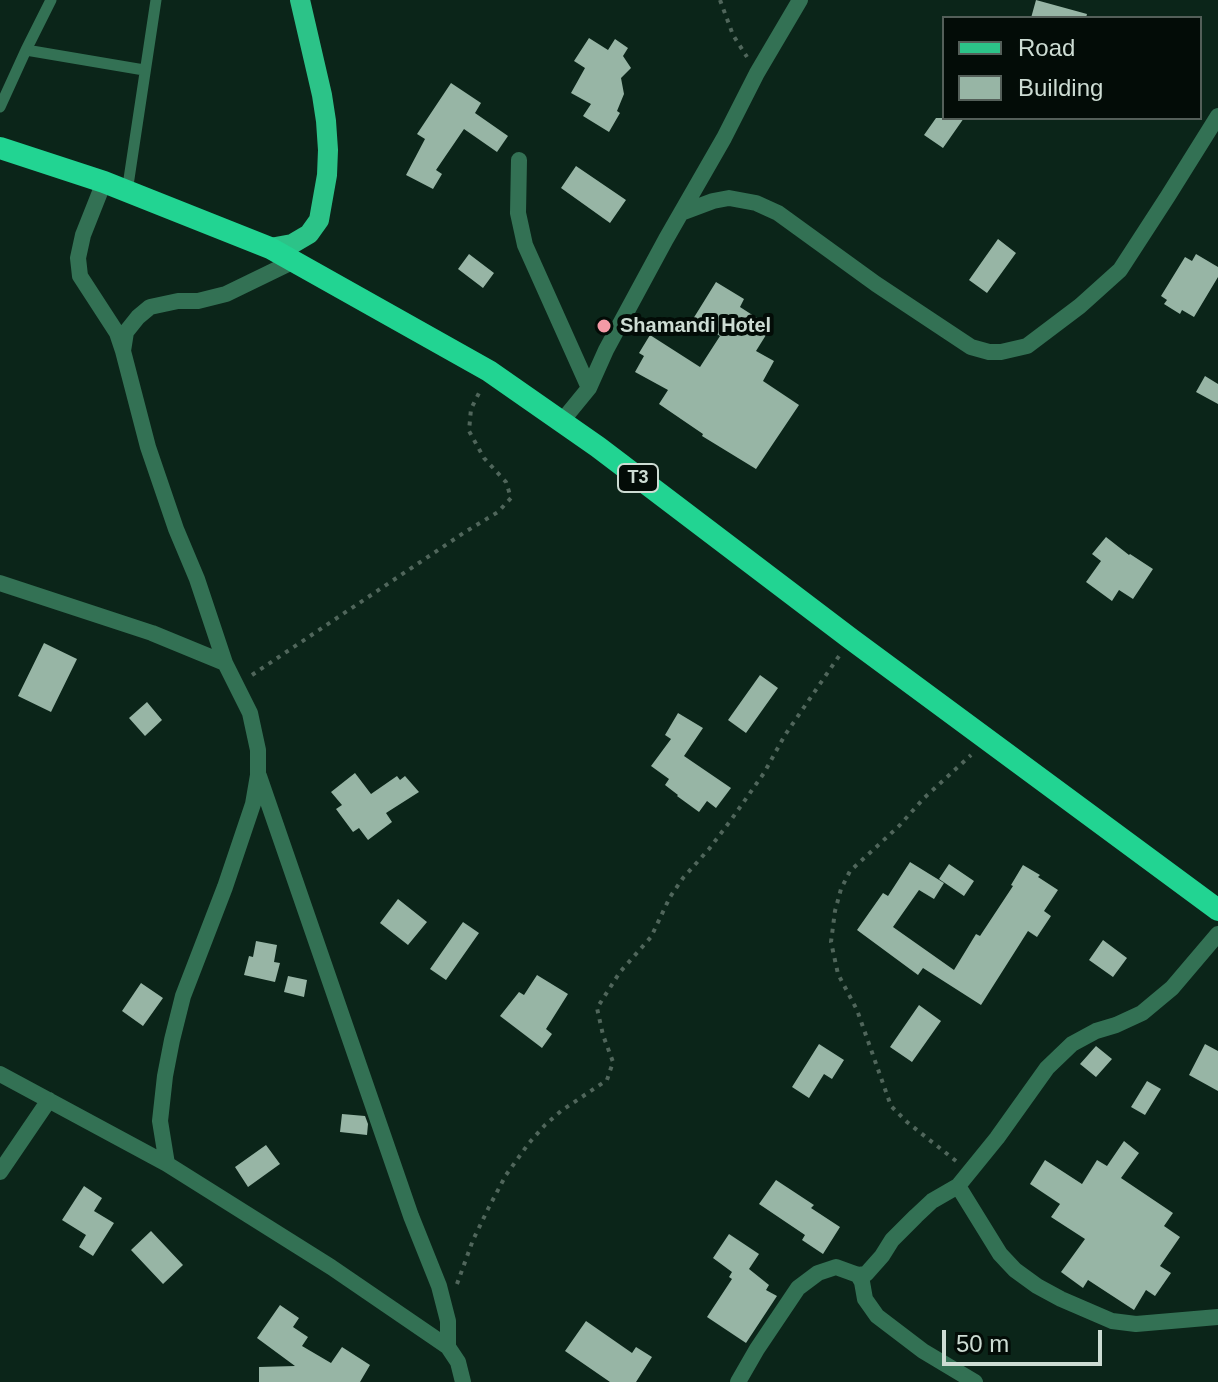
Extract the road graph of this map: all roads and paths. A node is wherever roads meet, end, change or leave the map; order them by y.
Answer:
1 (51, 0) edge
2 (156, 0) edge
3 (300, 0) edge
4 (720, 0) edge
5 (800, 0) edge
6 (26, 50) junction
7 (144, 70) junction
8 (757, 73) junction
9 (0, 107) edge
10 (1218, 116) edge
11 (0, 148) edge
12 (519, 160) dead end
13 (104, 182) junction
14 (127, 192) junction
15 (681, 213) junction
16 (270, 248) junction
17 (294, 261) junction
18 (123, 351) junction
19 (489, 371) junction
20 (589, 388) junction
21 (562, 421) junction
22 (6, 585) edge
23 (0, 601) edge
24 (851, 639) junction
25 (225, 663) junction
26 (236, 685) junction
27 (988, 740) junction
28 (258, 775) junction
29 (1218, 910) edge
30 (1218, 934) edge
31 (0, 1074) edge
32 (49, 1100) junction
33 (167, 1164) junction
34 (0, 1172) edge
35 (960, 1183) junction
36 (858, 1275) junction
37 (1218, 1317) edge
38 (448, 1321) junction
39 (448, 1347) junction
40 (463, 1382) edge
41 (738, 1382) edge
42 (975, 1382) edge

1 - 6 lane
2 - 7 lane
3 - 16 main road
4 - 8 path
5 - 8 street
6 - 7 lane
6 - 9 lane
7 - 14 lane
8 - 15 street
10 - 15 street
11 - 13 highway, T3
12 - 20 street
13 - 14 highway, T3
13 - 18 street
14 - 16 highway, T3
15 - 20 street
16 - 17 highway, T3
17 - 18 street
17 - 19 highway, T3
18 - 25 street
19 - 21 highway, T3
19 - 26 path
20 - 21 street
21 - 24 highway, T3
22 - 23 street
22 - 25 street
24 - 27 highway, T3
24 - 38 path
25 - 26 street
26 - 28 street
27 - 29 highway, T3
27 - 35 path
28 - 33 street
28 - 38 street
30 - 35 street
31 - 32 street
32 - 33 street
32 - 34 street
33 - 39 street
35 - 36 street
35 - 37 street
36 - 41 street
36 - 42 street
38 - 39 street
39 - 40 street

